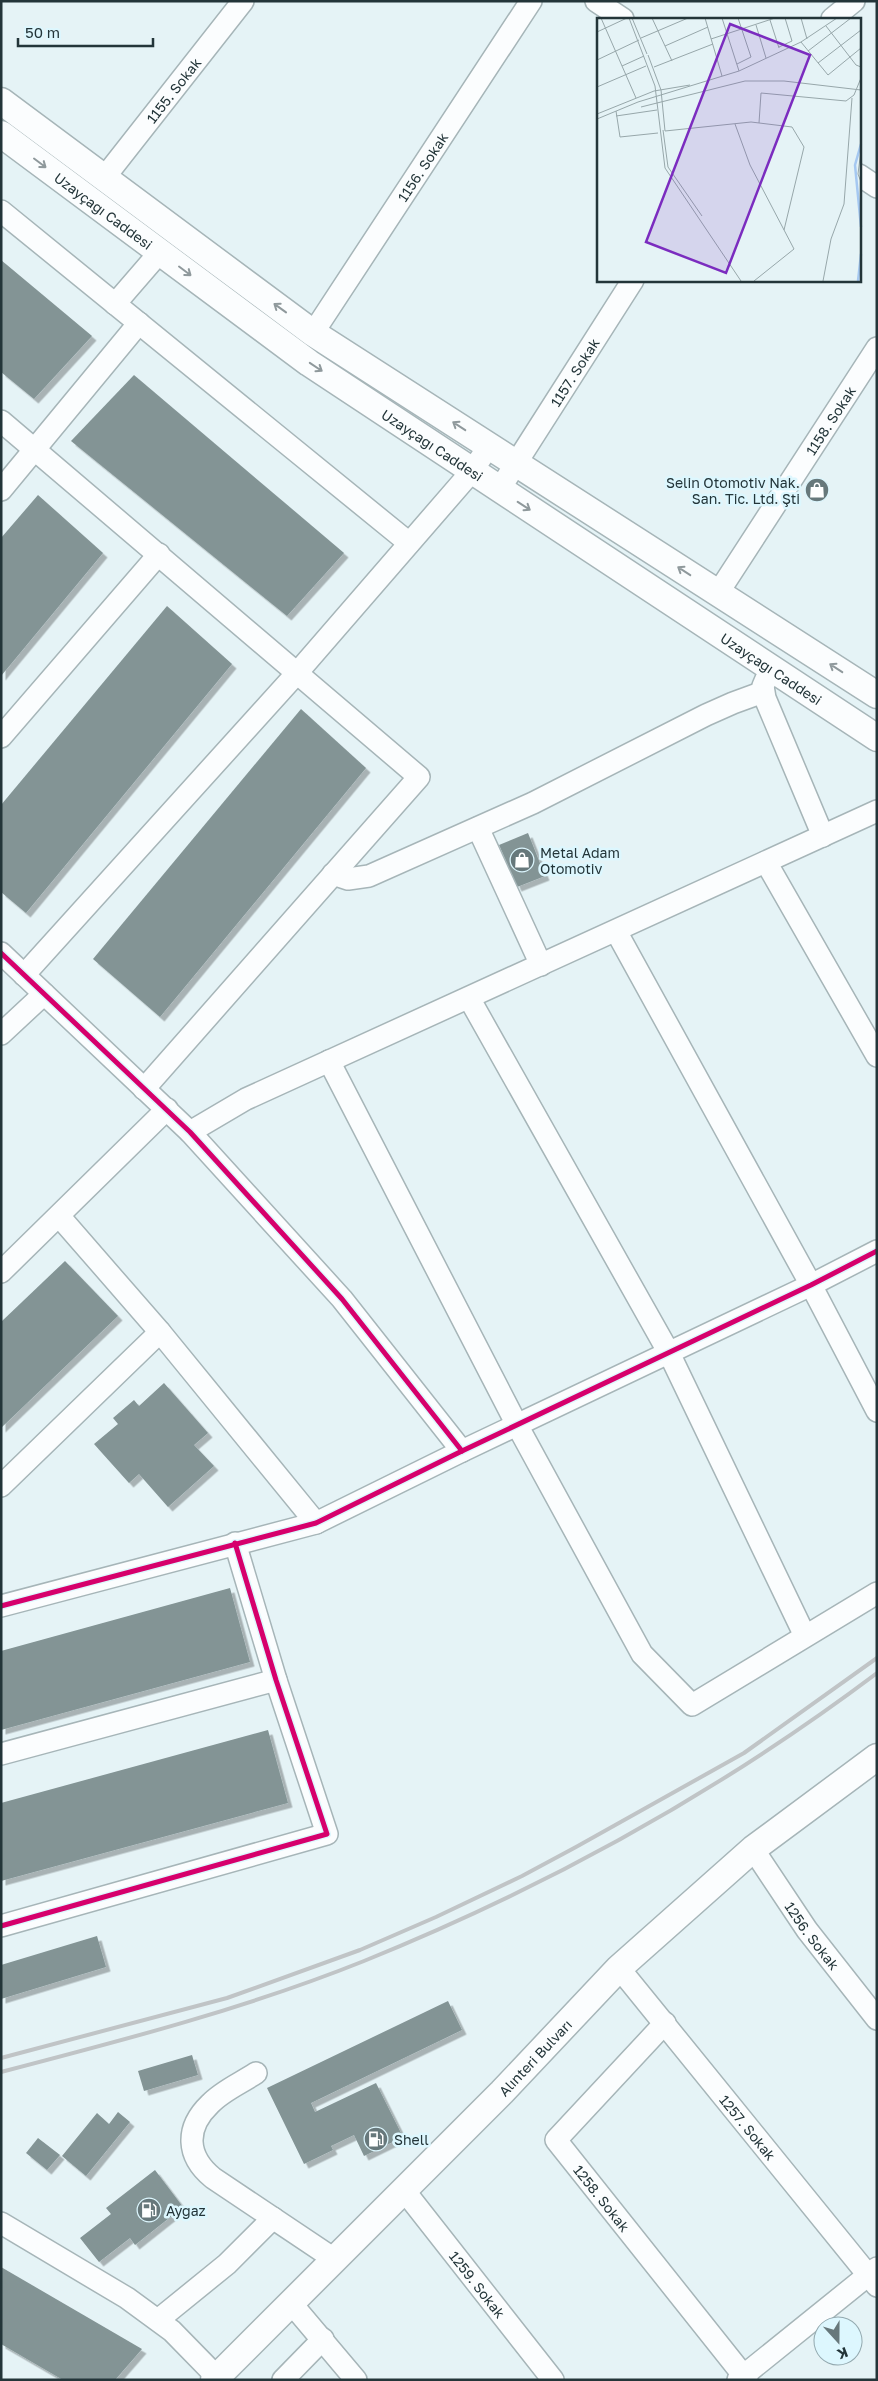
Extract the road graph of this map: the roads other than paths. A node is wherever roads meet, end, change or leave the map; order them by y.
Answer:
1 (243, 1) edge
2 (531, 1) edge
3 (596, 1) edge
4 (854, 1) edge
5 (622, 18) edge
6 (833, 18) edge
7 (1, 101) edge
8 (1, 134) edge
9 (104, 178) junction
10 (1, 211) edge
11 (160, 252) junction
12 (632, 281) edge
13 (115, 304) junction
14 (139, 323) junction
15 (313, 332) junction
16 (877, 348) edge
17 (1, 420) edge
18 (489, 446) junction
19 (34, 449) junction
20 (516, 463) junction
21 (472, 470) junction
22 (1, 490) edge
23 (499, 490) junction
24 (409, 543) junction
25 (158, 554) junction
26 (718, 593) junction
27 (297, 673) junction
28 (768, 681) junction
29 (877, 694) edge
30 (1, 737) edge
31 (877, 738) edge
32 (877, 811) edge
33 (478, 828) junction
34 (823, 836) junction
35 (766, 862) junction
36 (333, 874) junction
37 (616, 931) junction
38 (1, 953) edge
39 (541, 965) junction
40 (24, 975) junction
41 (44, 994) junction
42 (468, 998) junction
43 (1, 1034) edge
44 (877, 1056) edge
45 (329, 1061) junction
46 (144, 1089) junction
47 (166, 1109) junction
48 (190, 1132) junction
49 (59, 1216) junction
50 (877, 1251) edge
51 (1, 1272) edge
52 (811, 1285) junction
53 (160, 1332) junction
54 (669, 1353) junction
55 (877, 1411) edge
56 (517, 1424) junction
57 (462, 1451) junction
58 (1, 1486) edge
59 (316, 1523) junction
60 (235, 1543) junction
61 (877, 1593) edge
62 (1, 1606) edge
63 (805, 1636) junction
64 (276, 1680) junction
65 (1, 1754) edge
66 (876, 1757) edge
67 (753, 1849) junction
68 (1, 1926) edge
69 (619, 1968) junction
70 (877, 2018) edge
71 (665, 2023) junction
72 (256, 2073) dead end
73 (403, 2189) junction
74 (273, 2218) junction
75 (1, 2223) edge
76 (334, 2259) junction
77 (874, 2277) edge
78 (291, 2302) junction
79 (158, 2320) junction
80 (323, 2339) junction
81 (743, 2378) edge
82 (215, 2379) edge
83 (283, 2380) edge
84 (356, 2380) edge
85 (553, 2380) edge

1 - 9 street, 1155. Sokak
2 - 15 street, 1156. Sokak
3 - 5 street
4 - 6 street
7 - 9 main road, Uzayçağı Caddesi
8 -> 11 main road, Uzayçağı Caddesi
15 -> 9 main road, Uzayçağı Caddesi
10 - 13 street
11 - 13 street
11 -> 21 main road, Uzayçağı Caddesi
12 - 20 street, 1157. Sokak
13 - 14 street
14 - 19 street
14 - 24 street
18 -> 15 main road, Uzayçağı Caddesi
16 - 26 street, 1158. Sokak
17 - 19 street
18 - 20 main road, Uzayçağı Caddesi
18 - 21 street
19 - 22 street
19 - 25 street
20 - 23 street, 1157. Sokak
26 -> 20 main road, Uzayçağı Caddesi
21 - 23 main road, Uzayçağı Caddesi
21 - 24 street
23 -> 28 main road, Uzayçağı Caddesi
24 - 27 street
25 - 27 street
25 - 30 street
29 -> 26 main road, Uzayçağı Caddesi
27 - 36 street
27 - 40 street
28 - 31 main road, Uzayçağı Caddesi
28 - 33 street
28 - 34 street
32 - 34 street
33 - 36 street
33 - 39 street
34 - 35 street
35 - 37 street
35 - 44 street
36 - 46 street
37 - 39 street
37 - 52 street
38 - 40 street
39 - 42 street
40 - 41 street
41 - 43 street
41 - 46 street
42 - 45 street
42 - 54 street
45 - 48 street
45 - 56 street
46 - 47 street
47 - 48 street
47 - 49 street
48 - 57 street
49 - 51 street
49 - 53 street
50 - 52 street
52 - 54 street
52 - 55 street
53 - 58 street
53 - 59 street
54 - 56 street
54 - 63 street
56 - 57 street
56 - 63 street
57 - 59 street
59 - 60 street
60 - 62 street
60 - 64 street
61 - 63 street
64 - 65 street
64 - 68 street
66 - 67 main road, Alınteri Bulvarı
67 - 69 main road, Alınteri Bulvarı
67 - 70 street, 1256. Sokak
69 - 71 street, 1257. Sokak
69 - 73 main road, Alınteri Bulvarı
71 - 77 street, 1257. Sokak
71 - 81 street, 1258. Sokak
72 - 74 street
73 - 76 main road, Alınteri Bulvarı
73 - 85 street, 1259. Sokak
74 - 76 street
74 - 79 street
75 - 79 street
76 - 78 main road, Alınteri Bulvarı
77 - 81 street
78 - 80 street
78 - 82 main road, Alınteri Bulvarı
79 - 82 street
80 - 83 street
80 - 84 street

